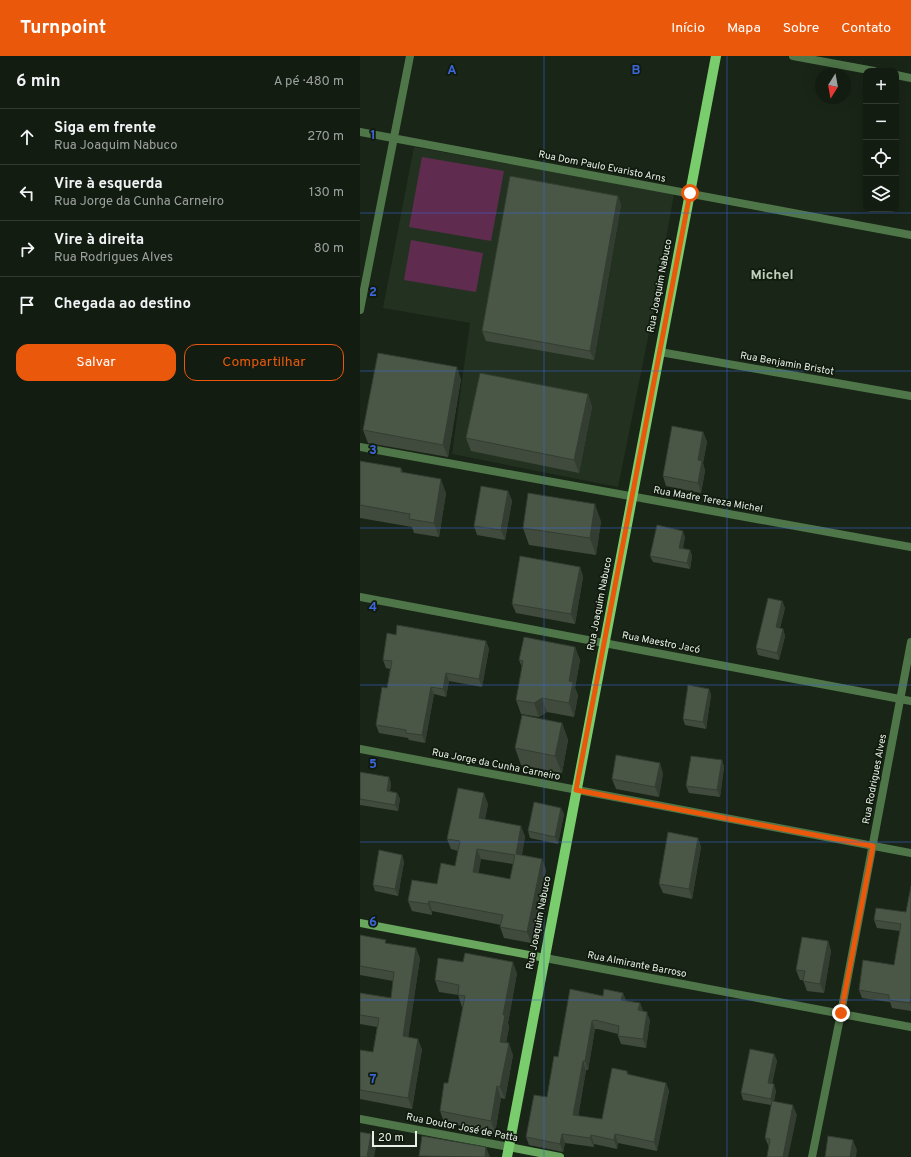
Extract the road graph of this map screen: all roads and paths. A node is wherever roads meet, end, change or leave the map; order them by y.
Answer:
1 (410, 56) edge
2 (716, 56) edge
3 (793, 56) edge
4 (863, 69) edge
5 (899, 76) edge
6 (911, 78) edge
7 (360, 132) edge
8 (395, 138) junction
9 (690, 193) junction
10 (911, 235) edge
11 (362, 295) edge
12 (360, 310) edge
13 (660, 352) junction
14 (911, 396) edge
15 (360, 447) edge
16 (632, 496) junction
17 (911, 547) edge
18 (360, 597) edge
19 (911, 642) edge
20 (604, 643) junction
21 (900, 699) junction
22 (911, 701) edge
23 (360, 749) edge
24 (576, 790) junction
25 (873, 846) junction
26 (911, 854) edge
27 (360, 923) edge
28 (545, 958) junction
29 (841, 1013) junction
30 (911, 1027) edge
31 (360, 1118) edge
32 (508, 1152) edge
33 (560, 1157) edge
34 (812, 1157) edge

1 - 8 street
2 - 9 main road, Rua Joaquim Nabuco
3 - 4 street
5 - 6 street
7 - 8 street, Rua Dom Paulo Evaristo Arns
8 - 9 street, Rua Dom Paulo Evaristo Arns
8 - 11 street
9 - 10 street, Rua Dom Paulo Evaristo Arns
9 - 13 main road, Rua Joaquim Nabuco
11 - 12 street
13 - 14 street, Rua Benjamin Bristot
13 - 16 main road, Rua Joaquim Nabuco
15 - 16 street, Rua Madre Tereza Michel
16 - 17 street, Rua Madre Tereza Michel
16 - 20 main road, Rua Joaquim Nabuco
18 - 20 street, Rua Maestro Jacó
19 - 21 street, Rua Rodrigues Alves
20 - 21 street, Rua Maestro Jacó
20 - 24 main road, Rua Joaquim Nabuco
21 - 22 street, Rua Maestro Jacó
21 - 25 street, Rua Rodrigues Alves
23 - 24 street, Rua Jorge da Cunha Carneiro
24 - 25 street, Rua Jorge da Cunha Carneiro
24 - 28 main road, Rua Joaquim Nabuco
25 - 26 street, Rua Jorge da Cunha Carneiro
25 - 29 street, Rua Rodrigues Alves
27 - 28 main road, Rua Almirante Barroso
28 - 29 street, Rua Almirante Barroso
28 - 32 main road, Rua Joaquim Nabuco
29 - 30 street, Rua Almirante Barroso
29 - 34 street, Rua Rodrigues Alves
31 - 32 street, Rua Doutor José de Patta
32 - 33 main road, Rua Doutor José de Patta

